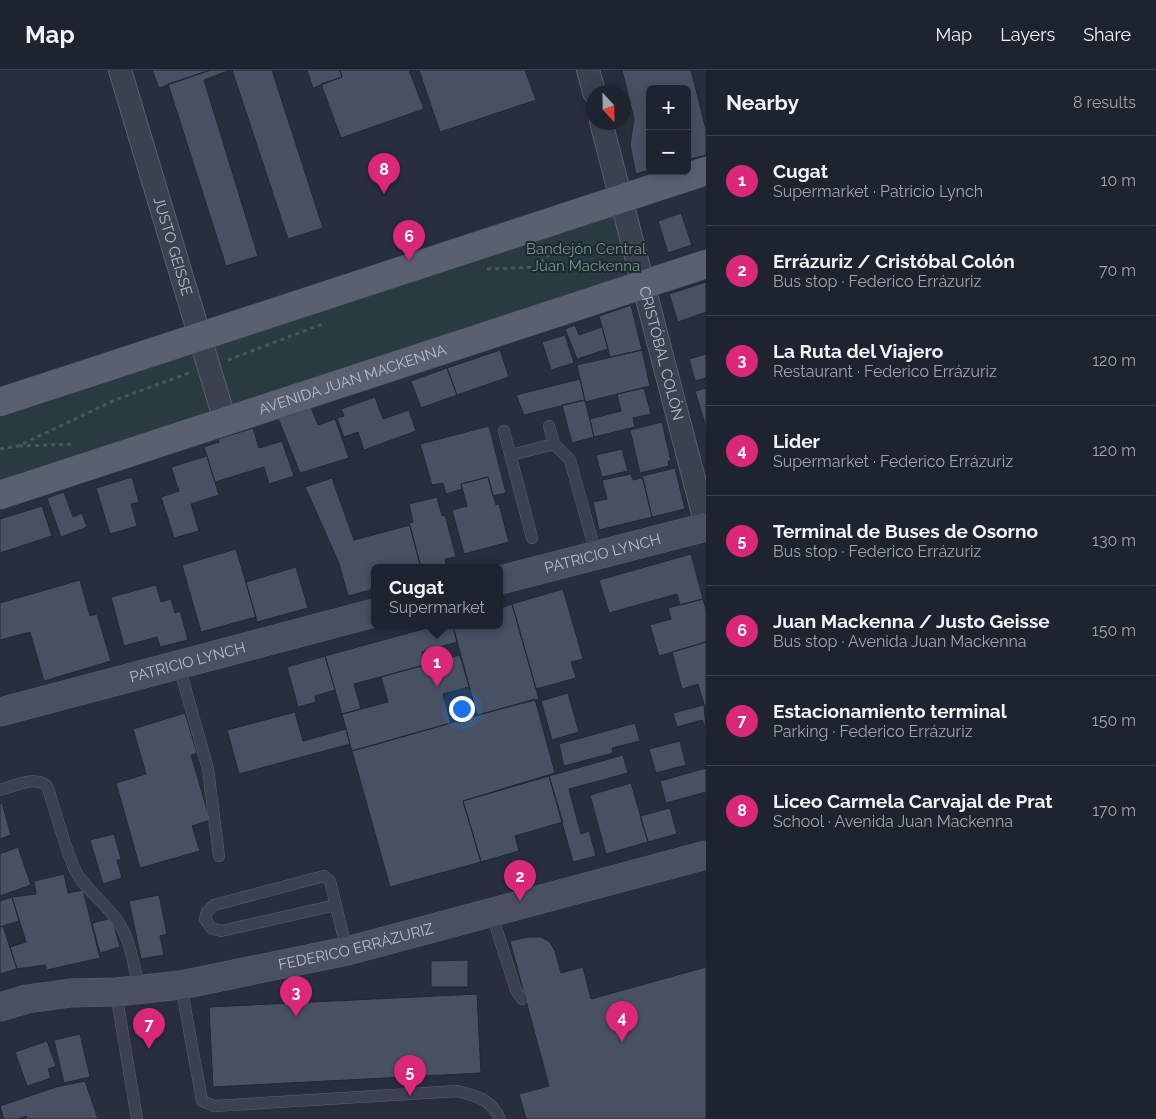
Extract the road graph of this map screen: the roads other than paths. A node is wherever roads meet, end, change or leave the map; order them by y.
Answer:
1 (120, 70) edge
2 (588, 70) edge
3 (592, 85) edge
4 (604, 130) edge
5 (706, 171) edge
6 (621, 199) junction
7 (706, 264) edge
8 (645, 284) junction
9 (200, 337) junction
10 (0, 402) edge
11 (225, 421) junction
12 (549, 426) dead end
13 (504, 431) dead end
14 (554, 444) junction
15 (511, 455) junction
16 (0, 495) edge
17 (706, 526) edge
18 (532, 538) dead end
19 (596, 554) junction
20 (503, 579) edge
21 (371, 614) edge
22 (179, 666) junction
23 (0, 712) edge
24 (0, 790) edge
25 (706, 855) edge
26 (219, 856) dead end
27 (336, 905) junction
28 (491, 912) junction
29 (347, 951) junction
30 (181, 985) junction
31 (128, 991) junction
32 (522, 999) dead end
33 (0, 1006) edge
34 (137, 1119) edge
35 (500, 1119) edge

1 - 9 street, JUSTO GEISSE
2 - 3 street
4 - 6 street, CRISTÓBAL COLÓN
5 - 6 main road
6 - 8 street, CRISTÓBAL COLÓN
6 - 9 main road
7 - 8 main road, AVENIDA JUAN MACKENNA
8 - 11 main road, AVENIDA JUAN MACKENNA
8 - 17 street, CRISTÓBAL COLÓN
9 - 10 main road
9 - 11 street, JUSTO GEISSE
11 - 16 main road, AVENIDA JUAN MACKENNA
12 - 14 lane
13 - 15 lane
14 - 15 lane
14 - 19 lane
15 - 18 lane
17 - 19 street, PATRICIO LYNCH
19 - 20 street, PATRICIO LYNCH
21 - 22 street, PATRICIO LYNCH
22 - 23 street, PATRICIO LYNCH
22 - 26 lane
24 - 31 lane
25 - 28 street, FEDERICO ERRÁZURIZ
27 - 27 lane
27 - 29 lane
28 - 29 street, FEDERICO ERRÁZURIZ
28 - 32 lane
29 - 30 street, FEDERICO ERRÁZURIZ
30 - 31 street, FEDERICO ERRÁZURIZ
30 - 35 lane
31 - 33 street, FEDERICO ERRÁZURIZ
31 - 34 lane

